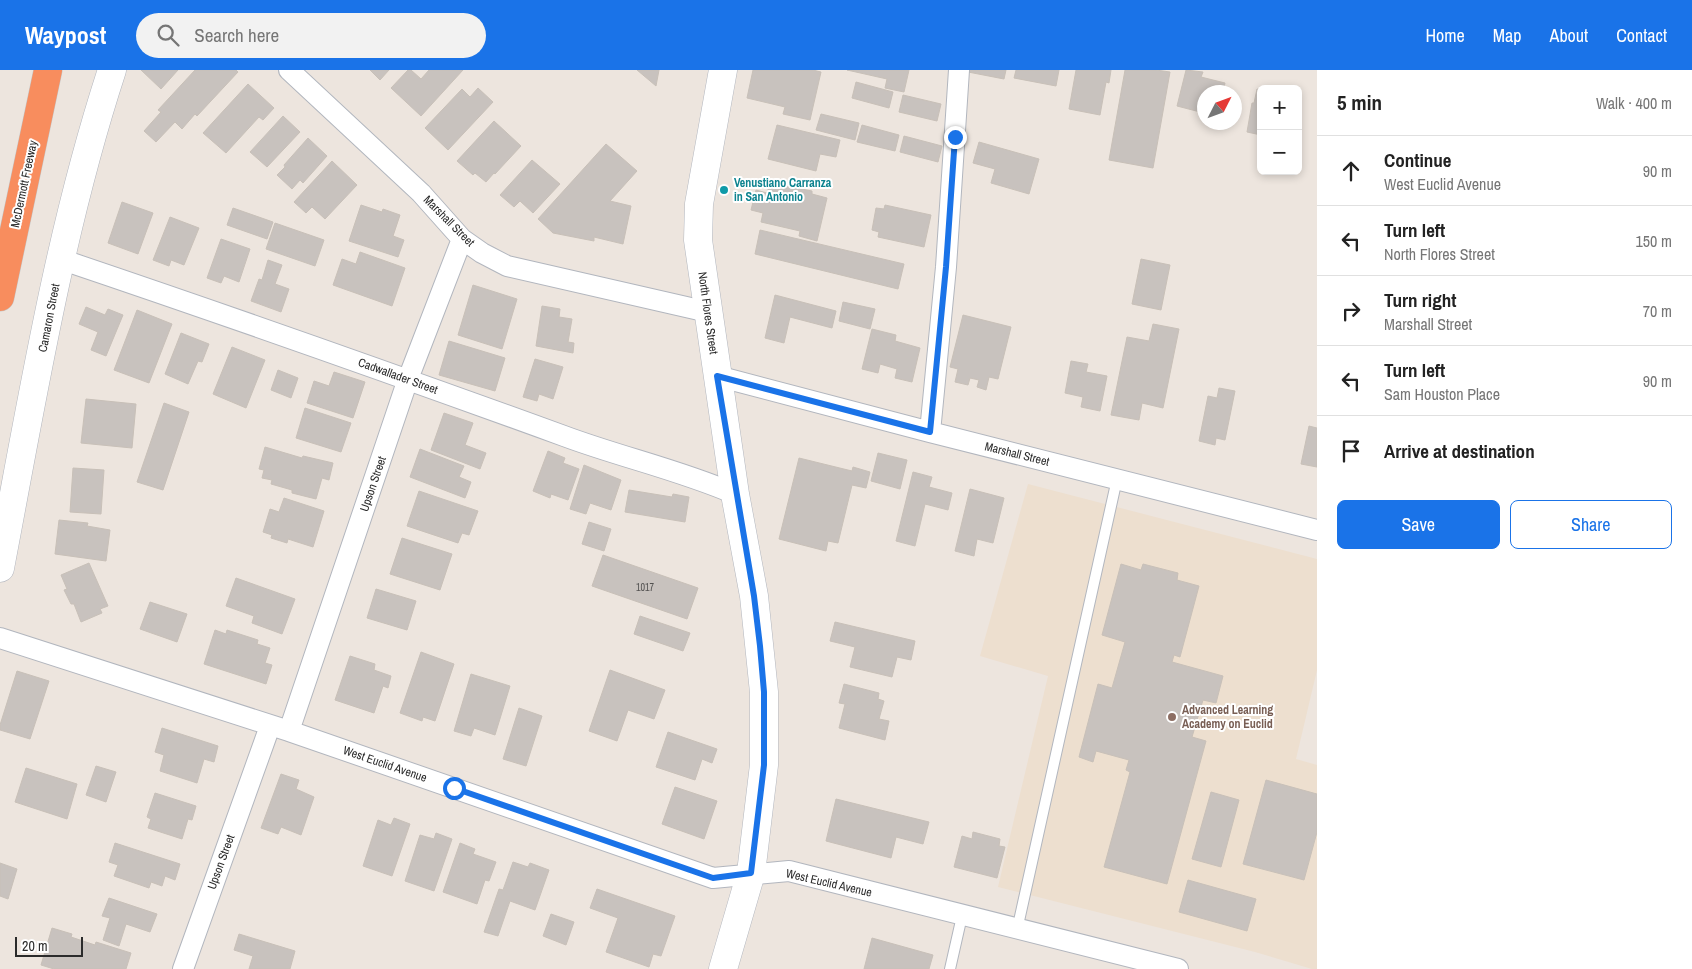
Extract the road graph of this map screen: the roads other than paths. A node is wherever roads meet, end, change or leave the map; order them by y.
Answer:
1 (48, 70) edge
2 (112, 70) edge
3 (289, 70) edge
4 (723, 70) edge
5 (959, 70) edge
6 (462, 238) junction
7 (60, 259) junction
8 (0, 297) edge
9 (708, 312) junction
10 (717, 376) junction
11 (408, 379) junction
12 (930, 432) junction
13 (1117, 479) junction
14 (735, 494) junction
15 (1317, 530) edge
16 (0, 568) edge
17 (0, 638) edge
18 (270, 726) junction
19 (289, 731) junction
20 (751, 873) junction
21 (962, 916) junction
22 (1017, 930) junction
23 (183, 969) edge
24 (723, 969) edge
25 (950, 969) edge
26 (1178, 969) edge

1 - 8 highway, McDermott Freeway
2 - 7 main road, Camaron Street
3 - 6 street, Marshall Street
4 - 9 main road, North Flores Street
5 - 12 street
6 - 9 street, Marshall Street
6 - 11 street, Upson Street
7 - 11 street, Cadwallader Street
7 - 16 main road, Camaron Street
9 - 10 main road, North Flores Street
10 - 12 street, Marshall Street
10 - 14 main road, North Flores Street
11 - 14 street, Cadwallader Street
11 - 19 street, Upson Street
12 - 13 street, Marshall Street
13 - 15 street, Marshall Street
13 - 22 lane
14 - 20 main road, North Flores Street
17 - 18 street, West Euclid Avenue
18 - 19 street, West Euclid Avenue
18 - 23 street, Upson Street
19 - 20 street, West Euclid Avenue
20 - 21 street, West Euclid Avenue
20 - 24 main road, North Flores Street
21 - 22 street, West Euclid Avenue
21 - 25 lane
22 - 26 street, West Euclid Avenue

